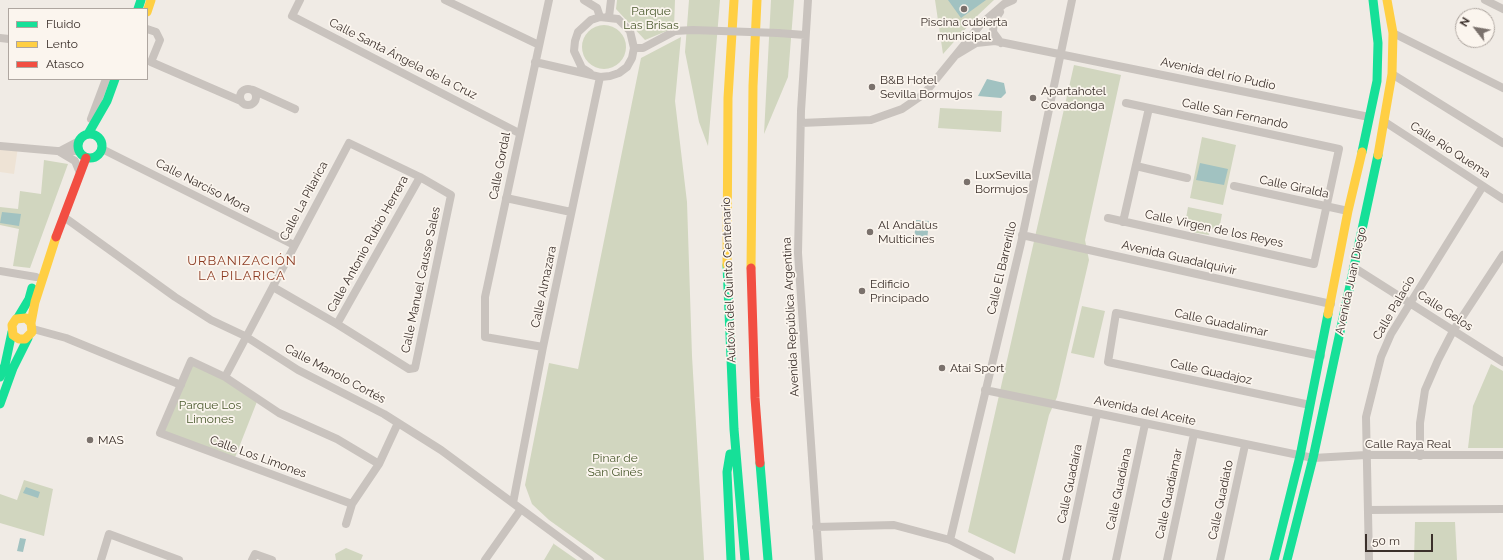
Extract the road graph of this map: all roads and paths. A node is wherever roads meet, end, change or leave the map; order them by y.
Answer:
1 (300, 0) edge
2 (445, 0) edge
3 (549, 0) edge
4 (584, 0) edge
5 (611, 0) edge
6 (734, 0) edge
7 (757, 0) edge
8 (808, 0) edge
9 (1013, 0) edge
10 (1072, 0) edge
11 (1373, 0) edge
12 (1387, 0) edge
13 (1485, 0) edge
14 (1004, 4) junction
15 (1503, 9) edge
16 (600, 17) junction
17 (609, 17) junction
18 (148, 29) edge
19 (1393, 34) junction
20 (805, 35) junction
21 (1001, 43) junction
22 (539, 46) junction
23 (634, 48) junction
24 (1062, 54) junction
25 (956, 55) junction
26 (535, 62) junction
27 (590, 73) junction
28 (1392, 74) junction
29 (600, 77) junction
30 (106, 80) edge
31 (115, 80) edge
32 (1503, 88) edge
33 (107, 101) junction
34 (1126, 103) dead end
35 (295, 108) dead end
36 (1149, 108) junction
37 (1369, 117) junction
38 (1385, 122) junction
39 (802, 123) junction
40 (519, 132) junction
41 (84, 137) junction
42 (99, 138) junction
43 (349, 143) joint
44 (1503, 143) edge
45 (0, 146) edge
46 (102, 149) junction
47 (59, 151) junction
48 (78, 151) junction
49 (86, 158) junction
50 (1136, 166) junction
51 (80, 173) junction
52 (420, 177) junction
53 (1187, 178) dead end
54 (1234, 186) dead end
55 (1483, 186) junction
56 (506, 198) junction
57 (1503, 199) edge
58 (1327, 206) junction
59 (1348, 211) junction
60 (571, 212) junction
61 (64, 217) junction
62 (1108, 218) dead end
63 (1123, 222) junction
64 (58, 231) junction
65 (1022, 235) junction
66 (294, 245) junction
67 (1503, 255) edge
68 (1353, 267) junction
69 (0, 271) edge
70 (36, 277) junction
71 (273, 287) junction
72 (1410, 303) junction
73 (1331, 304) junction
74 (17, 319) junction
75 (337, 324) junction
76 (32, 326) junction
77 (1453, 331) junction
78 (12, 332) junction
79 (245, 336) junction
80 (28, 338) junction
81 (543, 347) junction
82 (1321, 356) junction
83 (1502, 358) edge
84 (1108, 362) joint
85 (0, 377) edge
86 (225, 377) junction
87 (181, 384) junction
88 (985, 390) junction
89 (0, 404) edge
90 (1310, 406) junction
91 (1097, 414) junction
92 (398, 423) junction
93 (1145, 424) junction
94 (734, 429) junction
95 (1194, 434) junction
96 (1245, 445) junction
97 (1366, 455) junction
98 (1503, 455) edge
99 (1300, 456) junction
100 (1420, 456) junction
101 (1312, 458) junction
102 (379, 464) junction
103 (513, 503) junction
104 (352, 504) junction
105 (521, 509) junction
106 (1503, 509) edge
107 (1368, 510) junction
108 (346, 524) dead end
109 (816, 527) junction
110 (950, 540) junction
111 (101, 560) edge
112 (179, 560) edge
113 (252, 560) edge
114 (272, 560) edge
115 (485, 560) edge
116 (590, 560) edge
117 (731, 560) edge
118 (745, 560) edge
119 (768, 560) edge
120 (819, 560) edge
121 (990, 560) edge
122 (1066, 560) edge
123 (1116, 560) edge
124 (1167, 560) edge
125 (1220, 560) edge
126 (1274, 560) edge
127 (1287, 560) edge
128 (1369, 560) edge

1 - 40 street, Calle Santa Ángela de la Cruz
2 - 22 street
3 - 22 street, Calle Gordal
4 - 16 street
5 - 17 street
6 - 94 main road, Autovía del Quinto Centenario
7 - 119 main road, Autovía del Quinto Centenario
8 - 20 street, Avenida República Argentina
9 - 14 street
10 - 24 street, Calle El Barrerillo
11 - 37 main road, Avenida Juan Diego
12 - 19 main road, Avenida Juan Diego
13 - 15 street
14 - 21 street
14 - 25 street
16 - 17 street
16 - 27 street
17 - 23 street
18 - 35 street
19 - 28 main road, Avenida Juan Diego
19 - 32 street
20 - 23 street, bridge
20 - 39 street, Avenida República Argentina
21 - 24 street, Avenida del río Pudio
21 - 25 street, Avenida del río Pudio
22 - 26 street, Calle Gordal
23 - 29 street
24 - 37 street, Avenida del río Pudio
24 - 65 street, Calle El Barrerillo
25 - 39 street
26 - 27 street
26 - 40 street, Calle Gordal
27 - 29 street
28 - 38 main road, Avenida Juan Diego
28 - 44 street
29 - 60 street, Calle Almazara
30 - 41 street
31 - 33 main road
33 - 41 main road
33 - 42 main road
34 - 36 street, Calle San Fernando
36 - 50 street
36 - 58 street, Calle San Fernando
37 - 59 main road, Avenida Juan Diego
38 - 55 street, Calle Río Quema
38 - 68 main road, Avenida Juan Diego
39 - 109 street, Avenida República Argentina
40 - 56 street, Calle Gordal
41 - 42 main road
41 - 47 street
41 - 48 main road
42 - 46 main road
43 - 52 street, Calle Manuel Causse Sales
43 - 66 street, Calle La Pilarica
45 - 47 street
46 - 49 main road
46 - 66 street, Calle Narciso Mora
47 - 48 street
47 - 51 street
48 - 49 main road
49 - 51 main road
50 - 53 street
50 - 63 street
51 - 61 main road
52 - 75 street, Calle Antonio Rubio Herrera
52 - 75 street, Calle Manuel Causse Sales
54 - 58 street, Calle Giralda
55 - 57 street, Calle Río Quema
55 - 72 street, Calle Palacio
56 - 60 street
56 - 81 street, Calle Gordal
58 - 59 street, Calle Giralda
58 - 63 street, Calle Virgen de los Reyes
59 - 73 main road, Avenida Juan Diego
60 - 81 street, Calle Almazara
61 - 64 main road
61 - 79 street, Calle Manolo Cortés
62 - 63 street, Calle Virgen de los Reyes
64 - 70 main road
64 - 76 main road
65 - 73 street, Avenida Guadalquivir
65 - 88 street, Calle El Barrerillo
66 - 71 street, Calle La Pilarica
67 - 77 street
68 - 72 street, Calle Gelos
68 - 101 main road, Avenida Juan Diego
69 - 70 street
70 - 74 main road
71 - 75 street, Calle Manuel Causse Sales
71 - 79 street, Calle La Pilarica
72 - 77 street, Calle Gelos
72 - 97 street, Calle Palacio
73 - 82 main road, Avenida Juan Diego
74 - 76 main road
74 - 78 main road
76 - 80 main road
76 - 87 street
77 - 83 street, Calle Gelos
77 - 100 street
78 - 80 main road
78 - 85 main road
79 - 86 street, Calle La Pilarica
79 - 92 street, Calle Manolo Cortés
80 - 89 main road
81 - 103 street, Calle Almazara
82 - 84 street, Calle Guadalimar
82 - 90 main road, Avenida Juan Diego
84 - 90 street, Calle Guadajoz
86 - 87 street, Calle Los Limones
86 - 102 street, Calle Los Limones
87 - 104 street, Calle Los Limones
88 - 91 street, Avenida del Aceite
88 - 110 street, Calle El Barrerillo
90 - 99 main road, Avenida Juan Diego
91 - 93 street, Avenida del Aceite
91 - 122 street, Calle Guadaíra
92 - 102 street
92 - 103 street, Calle Manolo Cortés
93 - 95 street, Avenida del Aceite
93 - 123 street, Calle Guadiana
94 - 117 main road
94 - 118 main road, Autovía del Quinto Centenario
95 - 96 street, Avenida del Aceite
95 - 124 street, Calle Guadiamar
96 - 99 street, Avenida del Aceite
96 - 125 street, Calle Guadiato
97 - 100 street, Calle Raya Real
97 - 101 street, Calle Raya Real
97 - 107 street, Calle Palacio
98 - 100 street, Calle Raya Real
99 - 101 street, Calle Raya Real
99 - 126 main road, Avenida Juan Diego
101 - 127 main road, Avenida Juan Diego
102 - 104 street
103 - 105 street, Calle Manolo Cortés
104 - 108 street
105 - 115 street
105 - 116 street, Calle Manolo Cortés
106 - 107 street
107 - 128 street, Calle Palacio
109 - 110 street
109 - 120 street, Avenida República Argentina
110 - 121 street
111 - 112 street
113 - 114 street

